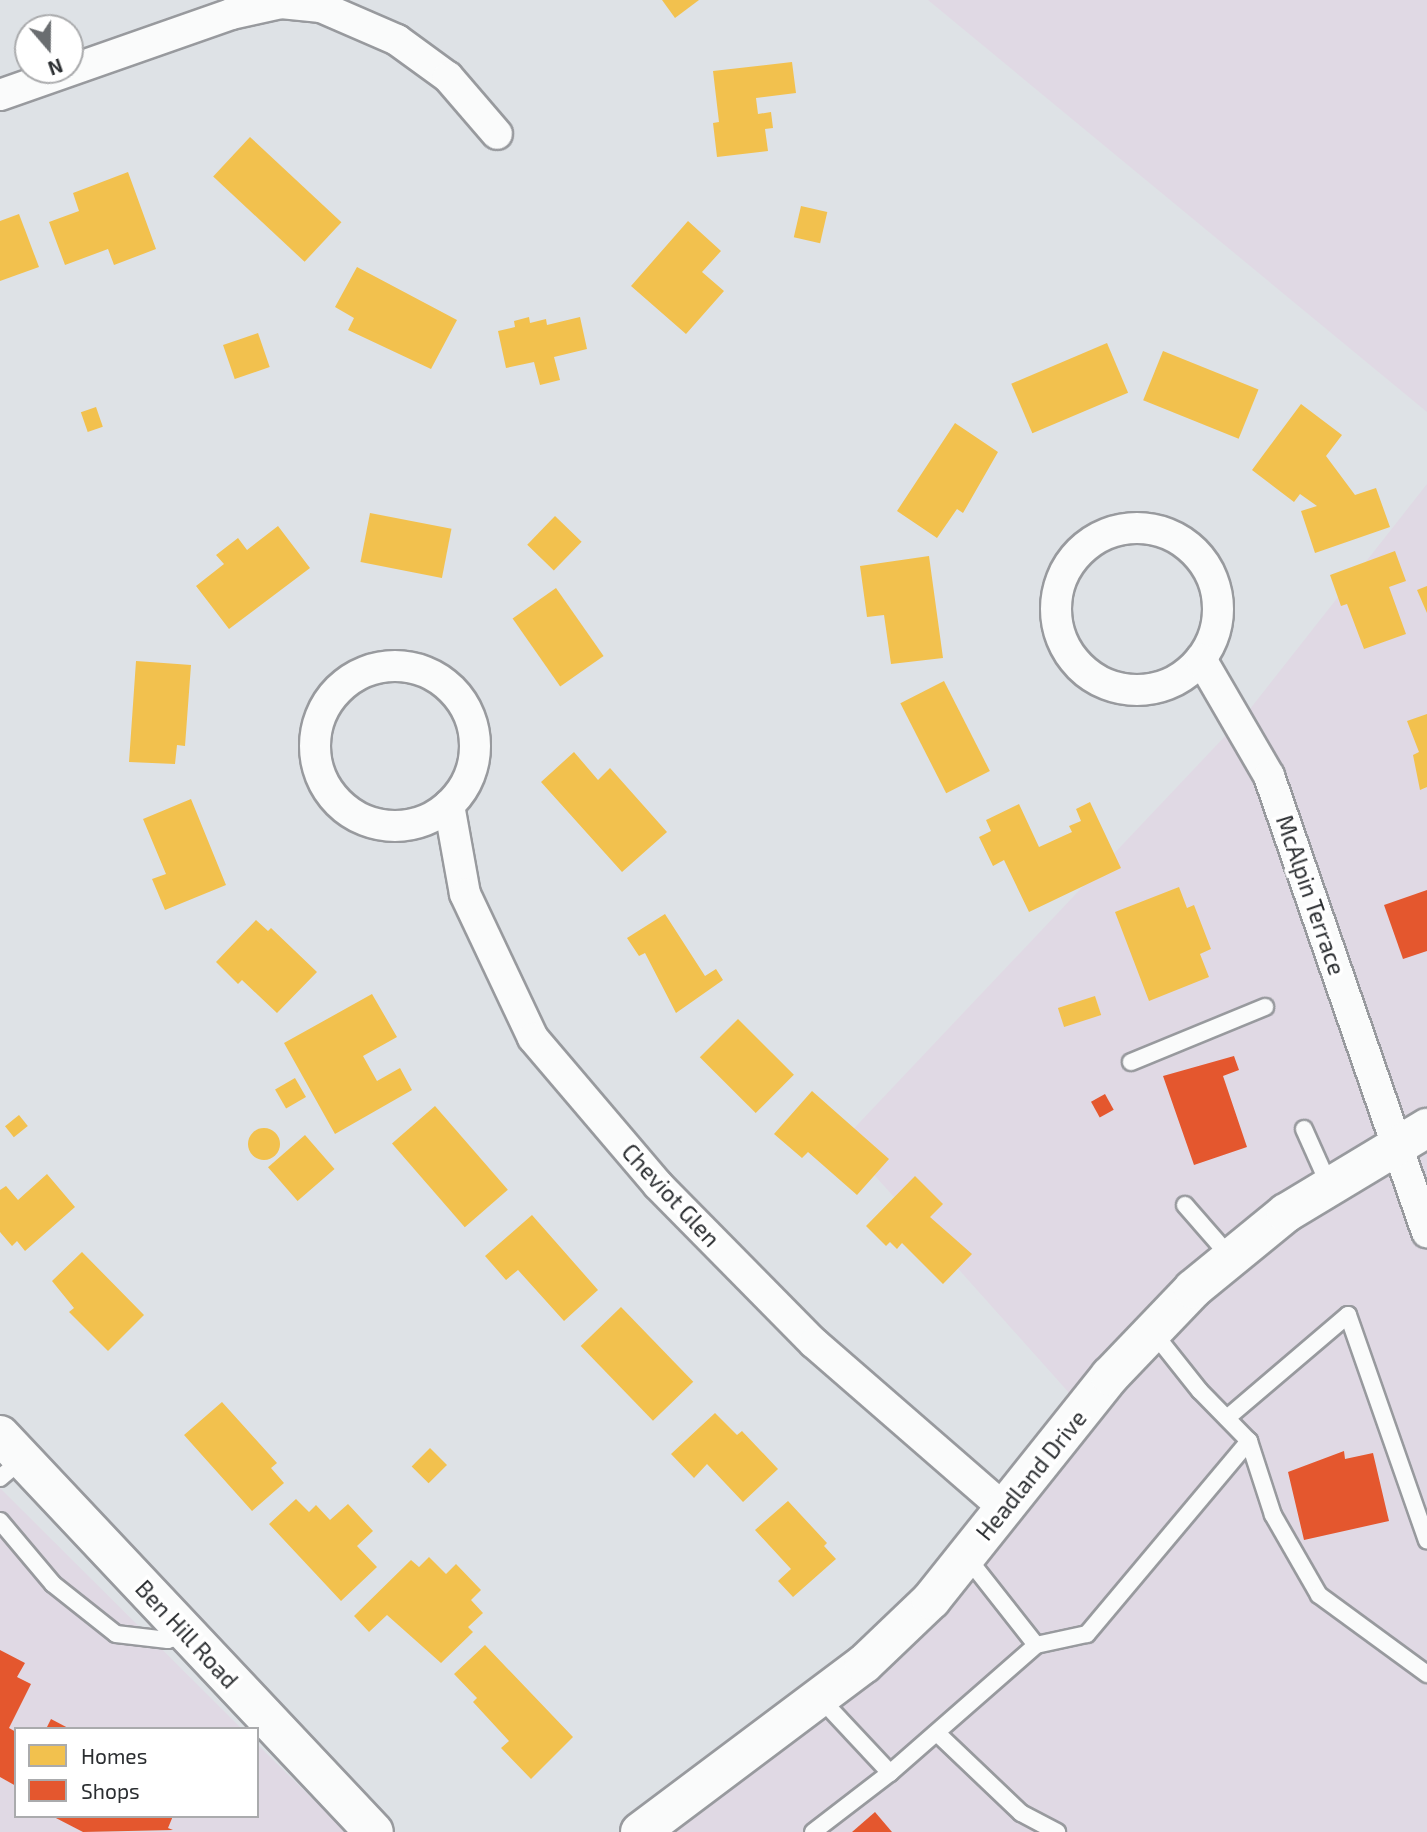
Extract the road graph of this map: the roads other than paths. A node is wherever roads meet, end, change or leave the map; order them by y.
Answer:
1 (0, 95) edge
2 (497, 134) dead end
3 (1201, 659) junction
4 (449, 805) junction
5 (1265, 1007) dead end
6 (1132, 1062) dead end
7 (1304, 1129) dead end
8 (1412, 1135) edge
9 (1329, 1185) junction
10 (1185, 1205) dead end
11 (1427, 1231) edge
12 (1231, 1258) junction
13 (1153, 1332) junction
14 (1227, 1418) junction
15 (1249, 1441) junction
16 (8, 1458) edge
17 (1005, 1509) junction
18 (0, 1521) edge
19 (1427, 1541) edge
20 (966, 1556) junction
21 (187, 1633) junction
22 (1036, 1645) junction
23 (1427, 1674) edge
24 (818, 1697) junction
25 (937, 1733) junction
26 (890, 1773) junction
27 (374, 1832) edge
28 (640, 1832) edge
29 (813, 1832) edge
30 (1057, 1832) edge

1 - 2 street
3 - 3 street
3 - 8 street, McAlpin Terrace
4 - 4 street
4 - 17 street, Cheviot Glen
5 - 6 lane
7 - 9 lane
8 - 9 main road, Headland Drive
8 - 11 street, McAlpin Terrace
9 - 12 main road, Headland Drive
10 - 12 lane
12 - 13 main road, Headland Drive
13 - 14 lane
13 - 17 main road, Headland Drive
14 - 15 lane
14 - 19 lane
15 - 22 lane
15 - 23 lane
16 - 21 main road, Ben Hill Road
17 - 20 main road, Headland Drive
18 - 21 lane
20 - 22 lane
20 - 24 main road, Headland Drive
21 - 27 main road, Ben Hill Road
22 - 25 lane
24 - 26 lane
24 - 28 main road, Headland Drive
25 - 26 lane
25 - 30 lane
26 - 29 lane

